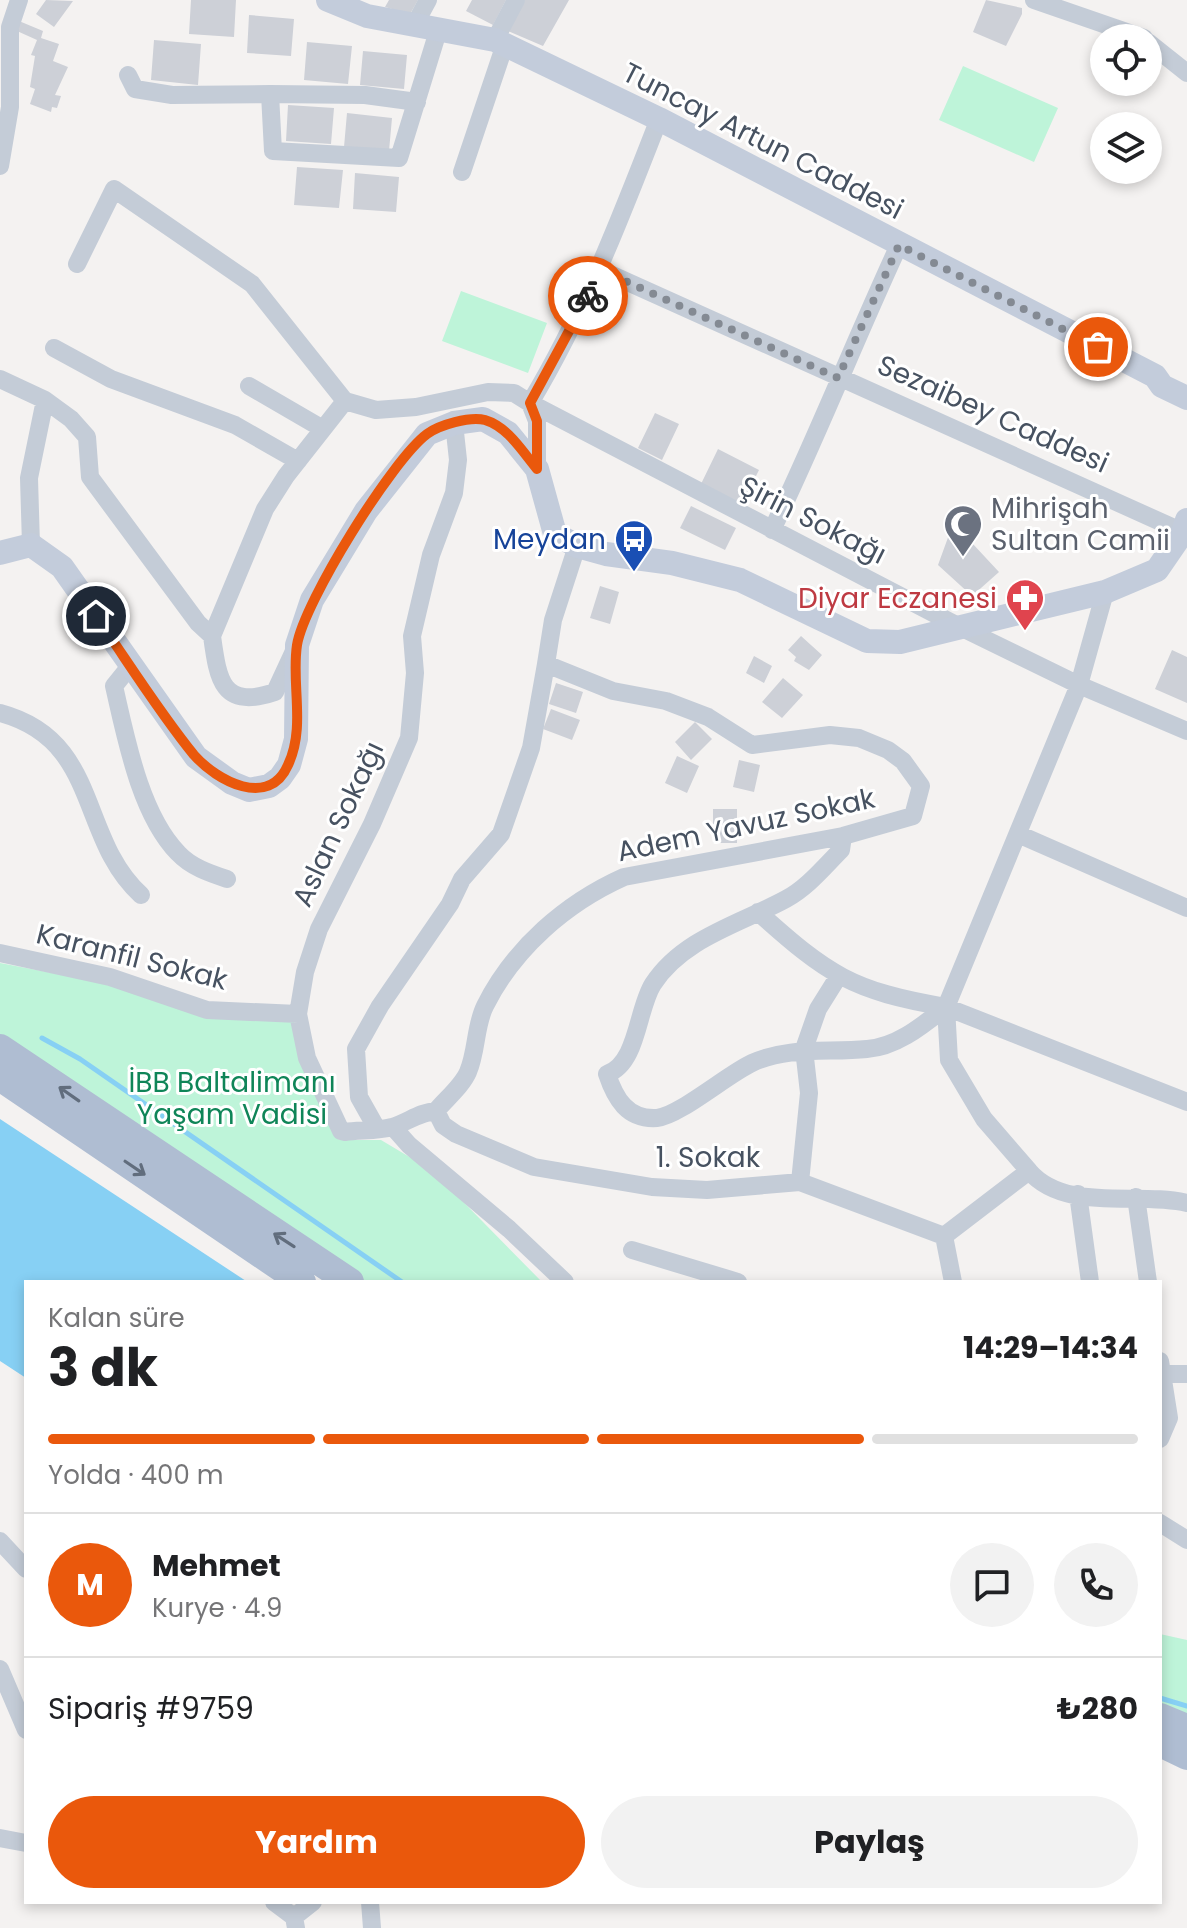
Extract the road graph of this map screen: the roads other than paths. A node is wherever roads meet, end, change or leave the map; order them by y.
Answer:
1 (19, 0) edge
2 (328, 0) edge
3 (428, 0) edge
4 (516, 0) edge
5 (1034, 0) edge
6 (1101, 24) edge
7 (427, 26) junction
8 (500, 42) junction
9 (1162, 53) edge
10 (1187, 73) edge
11 (128, 75) dead end
12 (270, 94) junction
13 (417, 102) junction
14 (4, 116) edge
15 (659, 119) junction
16 (0, 166) edge
17 (462, 172) dead end
18 (899, 245) junction
19 (77, 264) dead end
20 (601, 270) junction
21 (54, 348) dead end
22 (1155, 376) junction
23 (838, 378) junction
24 (0, 379) edge
25 (1187, 383) edge
26 (249, 386) dead end
27 (1187, 398) edge
28 (45, 400) junction
29 (345, 401) junction
30 (538, 408) junction
31 (454, 423) junction
32 (323, 429) junction
33 (298, 461) junction
34 (537, 469) junction
35 (1186, 528) edge
36 (772, 530) junction
37 (31, 545) junction
38 (577, 546) junction
39 (0, 553) edge
40 (1105, 592) junction
41 (958, 626) junction
42 (212, 636) junction
43 (297, 645) junction
44 (546, 664) junction
45 (131, 665) junction
46 (1079, 685) junction
47 (0, 713) edge
48 (1187, 731) edge
49 (1018, 834) junction
50 (843, 836) junction
51 (227, 879) dead end
52 (141, 895) dead end
53 (1187, 908) edge
54 (758, 912) junction
55 (0, 953) edge
56 (838, 977) junction
57 (946, 1007) junction
58 (298, 1014) junction
59 (0, 1048) edge
60 (804, 1049) junction
61 (0, 1077) edge
62 (1187, 1102) edge
63 (436, 1111) junction
64 (385, 1128) junction
65 (1029, 1171) junction
66 (800, 1182) junction
67 (1078, 1194) junction
68 (1136, 1197) junction
69 (1187, 1203) edge
70 (944, 1236) junction
71 (632, 1250) dead end
72 (299, 1280) edge
73 (347, 1280) edge
74 (563, 1280) edge
75 (731, 1280) edge
76 (953, 1280) edge
77 (1090, 1280) edge
78 (1148, 1280) edge
79 (1162, 1370) edge
80 (1187, 1374) edge
81 (1162, 1376) edge
82 (1162, 1434) edge
83 (1162, 1524) edge
84 (1187, 1540) edge
85 (0, 1541) edge
86 (24, 1567) edge
87 (0, 1669) edge
88 (1162, 1718) edge
89 (24, 1725) edge
90 (1187, 1728) edge
91 (1162, 1744) edge
92 (1187, 1756) edge
93 (0, 1838) edge
94 (24, 1843) edge
95 (276, 1904) edge
96 (311, 1904) edge
97 (370, 1904) edge
98 (294, 1924) edge
99 (372, 1928) edge

1 - 14 street
2 - 7 street, Tuncay Artun Caddesi
3 - 7 street
4 - 8 street
5 - 6 street
7 - 8 street, Tuncay Artun Caddesi
7 - 13 street
8 - 15 street, Tuncay Artun Caddesi
8 - 17 street
9 - 10 street
11 - 12 street
12 - 13 street
12 - 13 street
14 - 16 street
15 - 18 street, Tuncay Artun Caddesi
15 - 20 street
18 - 22 street, Tuncay Artun Caddesi
18 - 23 street
19 - 29 street
20 - 23 street, Sezaibey Caddesi
20 - 30 street
21 - 33 street
22 - 25 street
22 - 27 street
23 - 35 street, Sezaibey Caddesi
23 - 36 street
24 - 28 street
26 - 32 street
28 - 37 street
28 - 42 street
29 - 30 street, Şirin Sokağı
29 - 32 street
30 - 34 street
30 - 36 street, Şirin Sokağı
31 - 34 street
31 - 43 street
31 - 58 street, Aslan Sokağı
32 - 33 street
33 - 42 street
34 - 38 street
35 - 40 street
36 - 41 street, Şirin Sokağı
37 - 39 street
37 - 45 street
38 - 41 street
38 - 44 street
40 - 41 street
40 - 46 street
41 - 46 street, Şirin Sokağı
42 - 43 street
43 - 45 street
44 - 50 street, Adem Yavuz Sokak
44 - 64 street
45 - 51 street
46 - 48 street, Şirin Sokağı
46 - 49 street
47 - 52 street
49 - 53 street
49 - 57 street
50 - 54 street
50 - 63 street, Adem Yavuz Sokak
54 - 56 street
54 - 60 street
55 - 58 street, Karanfil Sokak
56 - 57 street
56 - 60 street
57 - 60 street
57 - 62 street
57 - 65 street
58 - 64 street
73 -> 59 main road
60 - 66 street
61 -> 72 main road
63 - 64 street
63 - 66 street, 1. Sokak
64 - 74 street
65 - 67 street
65 - 70 street
66 - 70 street, 1. Sokak
67 - 68 street
67 - 77 street
68 - 69 street
68 - 78 street
70 - 76 street
71 - 75 street
79 - 80 street
81 - 82 street
83 - 84 street
85 - 86 street
87 - 89 street
88 - 90 main road
91 - 92 main road
93 - 94 street
95 - 98 street
96 - 98 street
97 - 99 street

